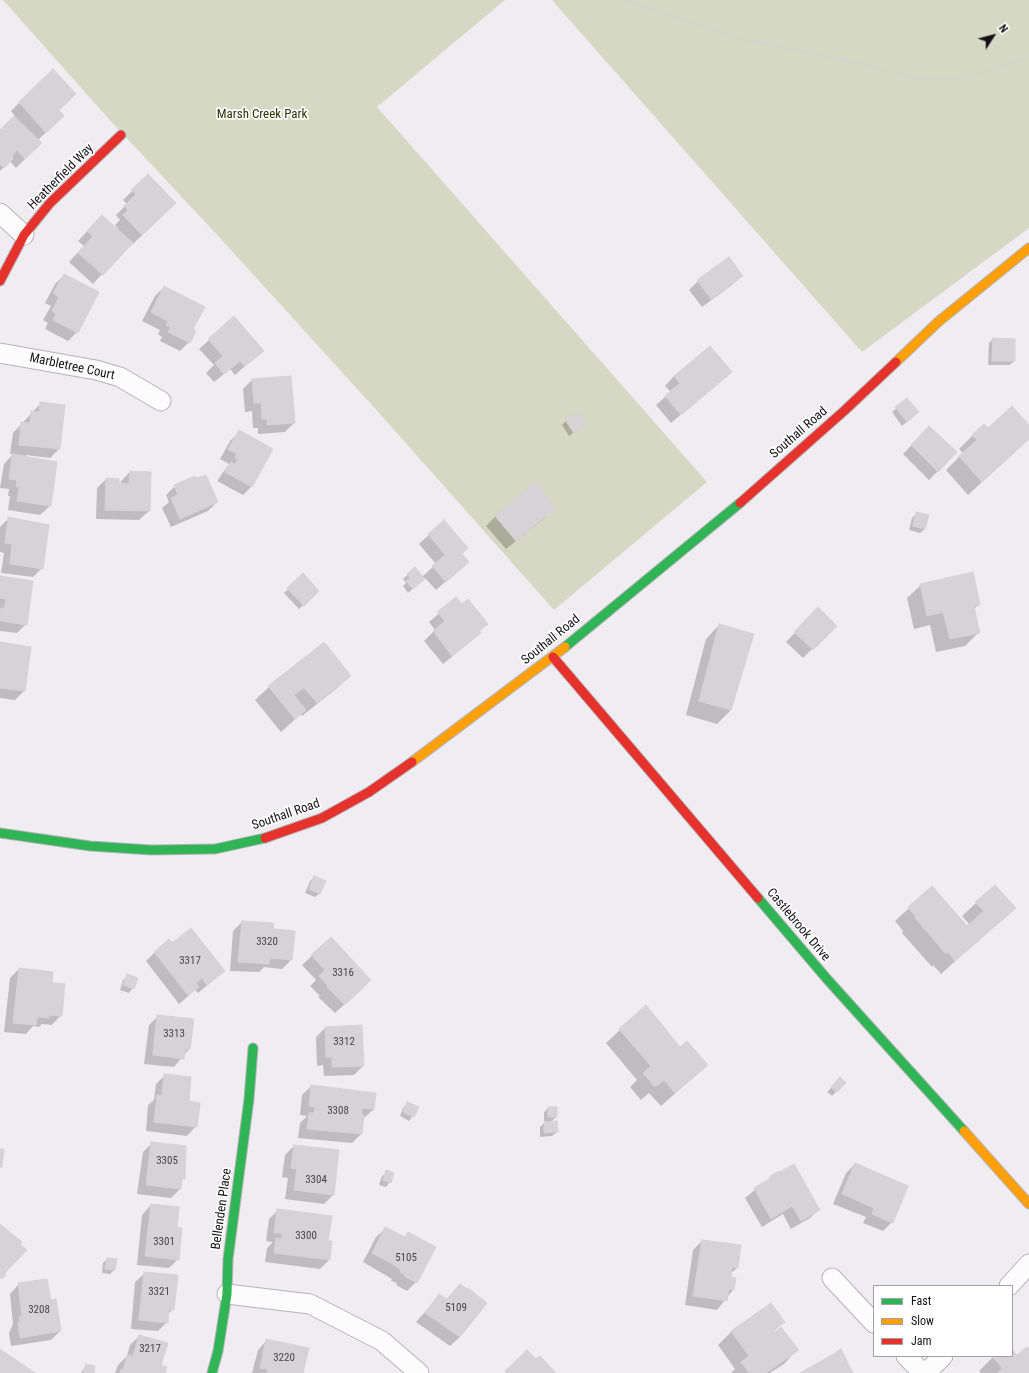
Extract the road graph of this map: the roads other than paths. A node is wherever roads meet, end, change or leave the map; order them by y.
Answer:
1 (121, 135) dead end
2 (0, 213) edge
3 (24, 235) junction
4 (1029, 248) edge
5 (0, 281) edge
6 (0, 352) edge
7 (161, 402) dead end
8 (553, 657) junction
9 (0, 833) edge
10 (253, 1048) dead end
11 (1029, 1204) edge
12 (1029, 1264) edge
13 (832, 1278) dead end
14 (1010, 1285) edge
15 (226, 1294) junction
16 (873, 1322) edge
17 (907, 1357) edge
18 (942, 1357) edge
19 (212, 1373) edge
20 (419, 1373) edge
21 (923, 1373) edge
22 (926, 1373) edge

1 - 3 street, Heatherfield Way
2 - 3 street
3 - 5 street, Heatherfield Way
4 - 8 street, Southall Road
6 - 7 street, Marbletree Court
8 - 9 street, Southall Road
8 - 11 street, Castlebrook Drive
10 - 15 street, Bellenden Place
12 - 14 street
13 - 16 street
15 - 19 street, Bellenden Place
15 - 20 street
17 - 21 street
18 - 22 street

